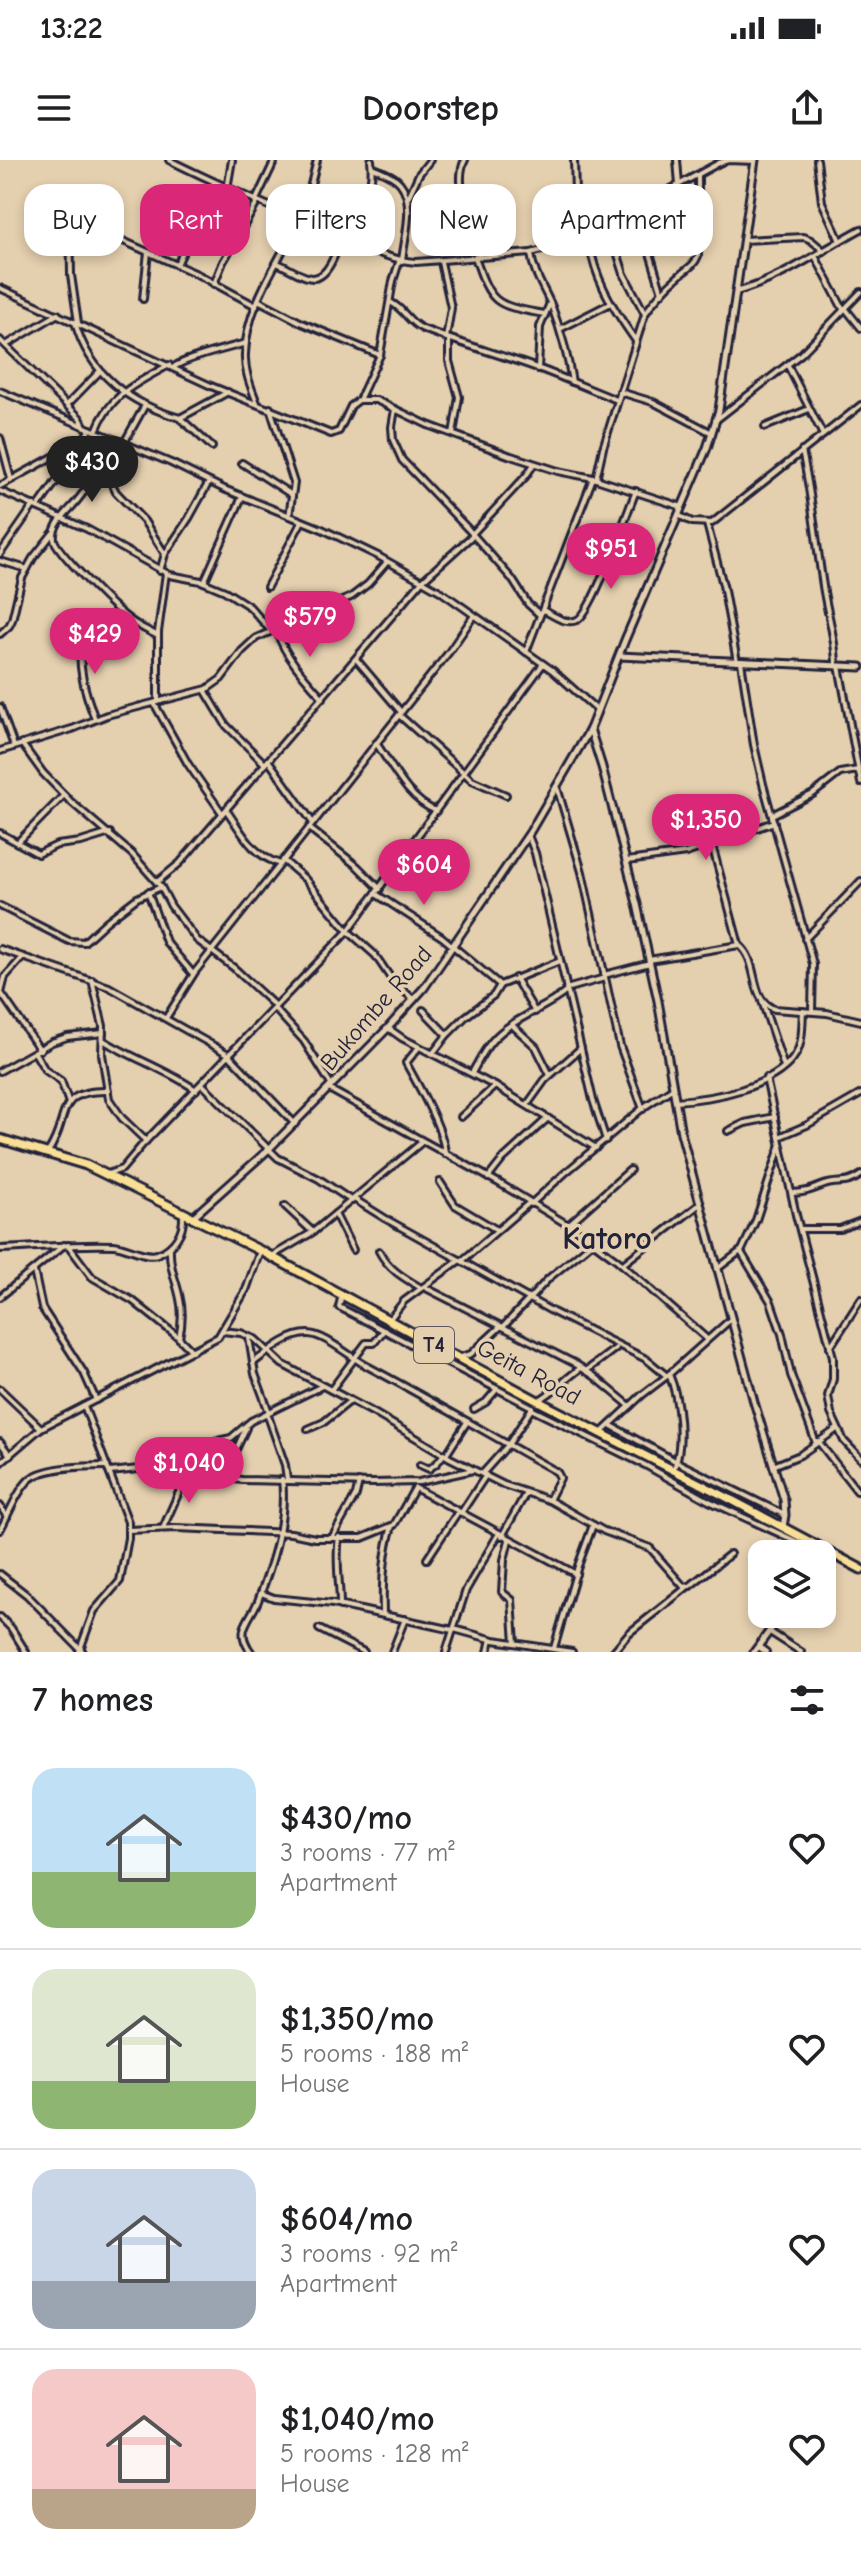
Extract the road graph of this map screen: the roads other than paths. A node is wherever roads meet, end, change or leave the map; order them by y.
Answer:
1 (169, 160) edge
2 (232, 160) edge
3 (275, 160) edge
4 (317, 160) edge
5 (371, 160) edge
6 (430, 160) edge
7 (465, 160) edge
8 (574, 160) edge
9 (677, 160) edge
10 (817, 160) edge
11 (755, 161) edge
12 (372, 167) junction
13 (698, 175) junction
14 (215, 183) joint
15 (228, 184) edge
16 (310, 184) edge
17 (371, 184) edge
18 (462, 184) edge
19 (575, 184) edge
20 (679, 184) edge
21 (681, 184) edge
22 (250, 199) edge
23 (407, 200) junction
24 (256, 202) junction
25 (266, 206) edge
26 (861, 229) edge
27 (744, 240) junction
28 (840, 241) junction
29 (824, 251) junction
30 (531, 253) joint
31 (516, 254) edge
32 (71, 256) edge
33 (148, 256) edge
34 (157, 256) edge
35 (281, 256) edge
36 (333, 256) edge
37 (388, 256) edge
38 (477, 256) joint
39 (592, 256) edge
40 (618, 256) edge
41 (651, 256) edge
42 (815, 256) junction
43 (401, 261) junction
44 (441, 261) junction
45 (277, 263) junction
46 (177, 265) junction
47 (214, 284) junction
48 (0, 288) edge
49 (736, 292) junction
50 (861, 292) edge
51 (662, 293) junction
52 (143, 299) dead end
53 (390, 302) junction
54 (257, 303) junction
55 (550, 303) junction
56 (611, 303) junction
57 (843, 308) junction
58 (58, 314) junction
59 (544, 314) junction
60 (645, 314) junction
61 (76, 322) junction
62 (861, 328) edge
63 (559, 330) junction
64 (448, 338) junction
65 (0, 340) edge
66 (636, 341) junction
67 (246, 343) junction
68 (6, 345) junction
69 (380, 355) junction
70 (788, 365) junction
71 (172, 366) junction
72 (538, 369) junction
73 (100, 371) junction
74 (572, 382) junction
75 (124, 391) junction
76 (1, 392) edge
77 (228, 392) junction
78 (620, 392) junction
79 (359, 400) junction
80 (617, 400) junction
81 (257, 403) junction
82 (67, 405) junction
83 (861, 405) edge
84 (144, 406) junction
85 (270, 408) junction
86 (395, 409) junction
87 (809, 409) junction
88 (180, 418) junction
89 (716, 420) junction
90 (84, 426) junction
91 (765, 427) dead end
92 (93, 430) junction
93 (712, 433) junction
94 (453, 434) junction
95 (823, 435) junction
96 (0, 438) edge
97 (83, 440) junction
98 (124, 443) junction
99 (212, 447) dead end
100 (63, 451) junction
101 (802, 451) junction
102 (242, 463) dead end
103 (534, 463) junction
104 (107, 472) junction
105 (594, 478) junction
106 (11, 479) junction
107 (209, 482) junction
108 (0, 488) edge
109 (636, 491) junction
110 (292, 495) junction
111 (243, 496) junction
112 (36, 506) junction
113 (682, 507) junction
114 (678, 515) junction
115 (289, 516) junction
116 (62, 517) junction
117 (302, 521) junction
118 (707, 523) junction
119 (55, 531) junction
120 (472, 534) junction
121 (0, 554) edge
122 (165, 554) junction
123 (0, 561) edge
124 (387, 561) junction
125 (27, 569) junction
126 (163, 572) junction
127 (422, 581) junction
128 (204, 582) junction
129 (267, 587) dead end
130 (542, 612) junction
131 (474, 616) junction
132 (274, 630) junction
133 (0, 634) edge
134 (82, 635) dead end
135 (158, 636) junction
136 (526, 652) junction
137 (619, 656) junction
138 (356, 658) junction
139 (739, 662) junction
140 (543, 664) junction
141 (838, 666) junction
142 (861, 667) edge
143 (205, 690) junction
144 (323, 698) junction
145 (156, 703) junction
146 (0, 707) edge
147 (597, 710) junction
148 (400, 714) junction
149 (95, 719) junction
150 (590, 729) junction
151 (376, 743) junction
152 (22, 744) junction
153 (14, 746) junction
154 (0, 751) edge
155 (267, 762) junction
156 (858, 770) junction
157 (464, 774) junction
158 (861, 783) edge
159 (557, 786) junction
160 (64, 795) junction
161 (506, 795) dead end
162 (436, 811) junction
163 (224, 812) junction
164 (772, 815) junction
165 (774, 822) junction
166 (311, 825) junction
167 (0, 833) edge
168 (110, 833) junction
169 (528, 835) junction
170 (17, 843) junction
171 (712, 845) junction
172 (627, 861) junction
173 (281, 862) junction
174 (861, 881) edge
175 (159, 884) junction
176 (378, 891) junction
177 (148, 892) junction
178 (0, 906) edge
179 (348, 931) junction
180 (805, 939) junction
181 (739, 945) junction
182 (453, 946) junction
183 (0, 949) edge
184 (212, 952) junction
185 (24, 957) junction
186 (560, 961) junction
187 (650, 962) junction
188 (193, 974) junction
189 (604, 977) junction
190 (515, 978) junction
191 (92, 980) junction
192 (500, 985) junction
193 (567, 990) junction
194 (414, 1000) junction
195 (762, 1001) junction
196 (275, 1007) junction
197 (423, 1010) dead end
198 (803, 1011) junction
199 (812, 1011) junction
200 (535, 1012) junction
201 (166, 1018) junction
202 (861, 1021) edge
203 (512, 1025) junction
204 (388, 1028) junction
205 (447, 1035) junction
206 (103, 1037) junction
207 (419, 1047) junction
208 (581, 1048) junction
209 (40, 1050) junction
210 (35, 1053) junction
211 (433, 1053) junction
212 (228, 1054) junction
213 (784, 1067) junction
214 (0, 1071) edge
215 (472, 1073) junction
216 (550, 1075) junction
217 (766, 1078) junction
218 (202, 1084) junction
219 (495, 1086) junction
220 (330, 1088) junction
221 (673, 1088) junction
222 (196, 1090) junction
223 (108, 1091) junction
224 (861, 1094) edge
225 (675, 1101) junction
226 (69, 1103) junction
227 (527, 1105) junction
228 (643, 1109) junction
229 (461, 1117) dead end
230 (775, 1117) junction
231 (548, 1118) junction
232 (295, 1124) junction
233 (728, 1131) dead end
234 (779, 1137) junction
235 (0, 1139) edge
236 (606, 1140) junction
237 (146, 1141) junction
238 (422, 1142) junction
239 (781, 1144) junction
240 (596, 1148) junction
241 (268, 1150) junction
242 (48, 1152) junction
243 (445, 1154) junction
244 (630, 1170) dead end
245 (106, 1175) junction
246 (861, 1175) edge
247 (488, 1178) junction
248 (440, 1182) dead end
249 (793, 1193) junction
250 (353, 1200) junction
251 (530, 1203) junction
252 (700, 1204) junction
253 (285, 1206) dead end
254 (183, 1212) junction
255 (335, 1214) junction
256 (193, 1217) junction
257 (861, 1221) edge
258 (568, 1225) junction
259 (800, 1229) junction
260 (497, 1230) junction
261 (313, 1232) junction
262 (593, 1242) junction
263 (66, 1245) junction
264 (170, 1246) junction
265 (0, 1249) edge
266 (353, 1250) dead end
267 (261, 1251) junction
268 (379, 1251) dead end
269 (741, 1252) junction
270 (272, 1256) junction
271 (461, 1261) junction
272 (622, 1265) junction
273 (717, 1269) junction
274 (34, 1271) junction
275 (422, 1287) junction
276 (342, 1294) junction
277 (0, 1297) edge
278 (530, 1299) junction
279 (861, 1299) edge
280 (731, 1319) junction
281 (389, 1320) junction
282 (502, 1326) junction
283 (384, 1330) junction
284 (222, 1331) junction
285 (249, 1337) junction
286 (179, 1338) junction
287 (707, 1339) junction
288 (617, 1347) junction
289 (830, 1347) junction
290 (192, 1351) junction
291 (268, 1352) junction
292 (354, 1358) junction
293 (459, 1358) junction
294 (253, 1363) junction
295 (584, 1369) junction
296 (668, 1375) junction
297 (323, 1386) junction
298 (0, 1389) edge
299 (497, 1389) junction
300 (331, 1390) junction
301 (96, 1400) junction
302 (350, 1401) junction
303 (534, 1404) junction
304 (84, 1406) junction
305 (630, 1406) junction
306 (474, 1409) dead end
307 (268, 1413) junction
308 (467, 1422) junction
309 (248, 1424) junction
310 (610, 1425) junction
311 (41, 1428) junction
312 (308, 1429) dead end
313 (837, 1429) junction
314 (600, 1437) junction
315 (0, 1442) edge
316 (817, 1442) junction
317 (508, 1445) junction
318 (445, 1454) junction
319 (10, 1455) junction
320 (861, 1459) edge
321 (0, 1463) edge
322 (420, 1465) dead end
323 (107, 1466) junction
324 (675, 1466) junction
325 (773, 1466) junction
326 (476, 1470) junction
327 (173, 1471) junction
328 (182, 1471) junction
329 (110, 1472) junction
330 (484, 1474) junction
331 (231, 1479) junction
332 (284, 1479) junction
333 (359, 1482) junction
334 (407, 1482) junction
335 (415, 1488) junction
336 (857, 1491) dead end
337 (526, 1493) junction
338 (549, 1500) junction
339 (0, 1506) edge
340 (460, 1513) junction
341 (785, 1515) junction
342 (7, 1517) junction
343 (593, 1525) junction
344 (392, 1526) junction
345 (783, 1527) junction
346 (163, 1528) junction
347 (0, 1530) edge
348 (128, 1530) junction
349 (278, 1534) junction
350 (500, 1535) junction
351 (336, 1536) junction
352 (509, 1540) junction
353 (795, 1540) edge
354 (802, 1540) edge
355 (730, 1554) dead end
356 (836, 1558) edge
357 (427, 1559) dead end
358 (861, 1569) edge
359 (0, 1574) edge
360 (576, 1574) junction
361 (687, 1588) junction
362 (261, 1593) junction
363 (340, 1606) junction
364 (383, 1614) junction
365 (0, 1617) edge
366 (405, 1619) junction
367 (773, 1628) edge
368 (319, 1629) dead end
369 (454, 1630) junction
370 (770, 1632) junction
371 (491, 1639) junction
372 (515, 1643) junction
373 (554, 1648) junction
374 (537, 1649) edge
375 (756, 1649) edge
376 (81, 1651) edge
377 (26, 1652) edge
378 (251, 1652) edge
379 (364, 1652) edge
380 (392, 1652) edge
381 (446, 1652) edge
382 (488, 1652) edge
383 (572, 1652) edge
384 (613, 1652) edge
385 (766, 1652) edge
386 (801, 1652) edge

1 - 14 street
2 - 15 street
3 - 24 street
4 - 16 street
5 - 12 street
6 - 23 street
7 - 18 street
8 - 19 street
9 - 20 street
10 - 28 street
11 - 13 street
11 - 27 main road, Bukombe Road
12 - 17 street
12 - 23 street
13 - 21 street
13 - 51 street
14 - 46 street
22 - 24 street
23 - 43 street
24 - 25 street
24 - 47 street
26 - 28 street
27 - 29 street
27 - 49 main road, Bukombe Road
28 - 29 street
29 - 42 street
30 - 31 street
30 - 55 street
32 - 61 street
33 - 52 street
34 - 46 street
35 - 45 street
36 - 45 street
37 - 43 street
38 - 44 street
38 - 59 street
39 - 56 street
40 - 60 street
41 - 51 street
42 - 49 street
42 - 57 street
43 - 44 street
43 - 53 street
44 - 64 street
45 - 54 street
46 - 47 street
47 - 54 street
48 - 58 street
49 - 89 main road, Bukombe Road
50 - 57 street
51 - 60 street
53 - 64 street
53 - 69 street
54 - 67 street
54 - 69 street
55 - 59 street
55 - 63 street
56 - 63 street
56 - 66 street
57 - 62 street
57 - 70 street
58 - 61 street
58 - 68 street
59 - 72 street
60 - 66 street
61 - 71 street
61 - 73 street
63 - 74 street
64 - 72 street
64 - 94 street
65 - 68 street
66 - 78 street
67 - 71 street
67 - 81 street
68 - 82 street
69 - 79 street
70 - 87 street
70 - 89 street
71 - 75 street
71 - 77 street
72 - 74 street
73 - 75 street
73 - 82 street
74 - 80 street
75 - 84 street
75 - 92 street
76 - 90 street
77 - 81 street
77 - 88 street
78 - 80 street
78 - 93 street
79 - 85 street
79 - 86 street
80 - 105 street
81 - 85 street
82 - 90 street
83 - 95 street
84 - 88 street
84 - 98 street
85 - 110 street
86 - 94 street
86 - 120 street
87 - 91 street
87 - 95 street
88 - 99 street
89 - 93 main road, Bukombe Road
90 - 92 street
92 - 97 street
92 - 98 street
93 - 113 main road, Bukombe Road
94 - 103 street
95 - 101 street
96 - 106 street
97 - 100 street
97 - 104 street
98 - 107 street
100 - 106 street
100 - 112 street
101 - 118 street
101 - 141 street
102 - 110 street
103 - 105 street
103 - 120 street
104 - 116 street
104 - 122 street
105 - 109 street
105 - 130 street
106 - 108 street
107 - 111 street
107 - 122 street
108 - 112 street
109 - 113 street
109 - 130 street
110 - 115 street
111 - 115 street
111 - 128 street
112 - 116 street
112 - 121 street
113 - 114 main road, Bukombe Road
114 - 118 street
114 - 137 main road, Bukombe Road
115 - 117 street
116 - 119 street
116 - 126 street
117 - 124 street
117 - 129 street
118 - 139 street
119 - 125 street
119 - 135 street
120 - 127 street
120 - 130 street
122 - 126 street
123 - 125 street
124 - 127 street
124 - 132 street
125 - 133 street
126 - 128 street
126 - 135 street
127 - 131 street
127 - 138 street
128 - 132 street
130 - 136 street
131 - 136 street
131 - 148 street
132 - 143 street
132 - 144 street
134 - 149 street
135 - 145 street
136 - 140 street
137 - 139 main road
137 - 147 main road, Bukombe Road
138 - 144 street
138 - 148 street
139 - 141 main road
139 - 164 street
140 - 147 street
140 - 157 street
141 - 142 main road
141 - 156 street
143 - 145 street
143 - 155 street
144 - 155 street
145 - 149 street
145 - 163 street
146 - 153 street
147 - 150 main road, Bukombe Road
148 - 151 street
148 - 157 street
149 - 152 street
150 - 159 main road, Bukombe Road
150 - 172 main road
151 - 162 street
151 - 166 street
152 - 153 street
152 - 160 street
153 - 154 street
155 - 163 street
155 - 166 street
156 - 158 street
156 - 164 street
157 - 161 street
157 - 162 street
159 - 169 main road, Bukombe Road
159 - 189 street
160 - 168 street
160 - 170 street
162 - 176 street
163 - 173 street
163 - 175 street
164 - 165 street
165 - 171 street
165 - 180 street
166 - 173 street
166 - 176 street
167 - 170 street
168 - 170 street
168 - 175 street
169 - 182 main road, Bukombe Road
169 - 186 street
171 - 172 street
171 - 181 street
172 - 187 main road
173 - 179 street
173 - 184 street
174 - 180 street
175 - 177 street
175 - 184 street
176 - 179 street
176 - 182 street
177 - 178 street
177 - 188 street
179 - 194 street
179 - 196 street
180 - 199 street
181 - 187 street
181 - 195 street
182 - 192 street
182 - 194 main road, Bukombe Road
183 - 185 street
184 - 188 street
184 - 196 street
185 - 191 street
185 - 209 street
186 - 190 street
186 - 193 street
187 - 189 street
187 - 221 main road
188 - 201 street
189 - 193 street
189 - 228 street
190 - 192 street
190 - 200 street
191 - 201 street
191 - 206 street
192 - 205 street
193 - 200 street
193 - 208 street
194 - 204 main road, Bukombe Road
195 - 198 street
195 - 213 street
196 - 212 street
196 - 220 street
197 - 205 street
198 - 199 street
198 - 213 street
199 - 202 street
200 - 203 street
201 - 212 street
203 - 215 street
203 - 216 street
204 - 207 street
204 - 220 main road, Bukombe Road
205 - 211 street
206 - 209 street
206 - 222 street
206 - 223 street
207 - 211 street
207 - 243 street
208 - 216 street
208 - 236 street
209 - 210 street
210 - 214 street
210 - 226 street
211 - 215 street
212 - 218 street
212 - 232 street
213 - 217 street
215 - 219 street
216 - 227 street
217 - 225 street
217 - 230 street
218 - 222 street
218 - 241 street
219 - 227 street
219 - 229 street
220 - 232 main road, Bukombe Road
220 - 238 street
221 - 225 main road
221 - 228 street
222 - 237 street
223 - 226 street
223 - 237 street
224 - 234 street
225 - 252 main road
226 - 242 street
227 - 231 street
228 - 236 street
230 - 233 street
230 - 234 street
231 - 240 street
231 - 247 street
232 - 241 main road, Bukombe Road
234 - 239 street
235 - 242 highway, Geita Road / T4
236 - 240 street
237 - 245 street
238 - 243 street
238 - 250 street
239 - 249 street
239 - 269 street
240 - 251 street
241 - 250 street
241 - 256 main road, Bukombe Road
242 - 245 highway, Geita Road / T4
243 - 247 street
244 - 258 street
245 - 254 highway, Geita Road / T4
246 - 249 street
247 - 251 street
248 - 260 street
249 - 259 street
250 - 255 street
250 - 271 street
251 - 258 street
251 - 260 street
252 - 272 street
252 - 273 main road
253 - 261 street
254 - 256 highway, Geita Road / T4
254 - 264 street
255 - 261 street
255 - 266 street
256 - 267 highway, Geita Road / T4
257 - 259 street
258 - 262 street
259 - 289 street
260 - 271 street
261 - 270 street
262 - 272 street
262 - 278 street
263 - 264 street
263 - 265 street
263 - 274 street
263 - 286 street
264 - 286 street
267 - 270 highway, Geita Road / T4
267 - 284 street
268 - 275 street
269 - 273 street
269 - 316 street
270 - 276 highway, Geita Road / T4
271 - 275 street
271 - 278 street
272 - 287 street
273 - 280 main road
274 - 277 street
274 - 301 street
275 - 281 street
275 - 282 street
276 - 281 highway, Geita Road / T4
276 - 283 street
278 - 282 street
278 - 288 street
279 - 289 street
280 - 287 street
280 - 325 main road
281 - 293 highway, Geita Road / T4
282 - 293 street
282 - 295 street
283 - 292 street
283 - 299 street
284 - 285 street
284 - 290 street
285 - 291 street
285 - 294 street
286 - 290 street
287 - 296 street
288 - 295 street
288 - 296 street
289 - 313 street
290 - 301 street
291 - 292 street
291 - 294 street
291 - 297 street
292 - 300 street
292 - 308 street
293 - 303 highway, Geita Road / T4
294 - 307 street
295 - 303 street
295 - 305 street
296 - 305 street
296 - 324 street
297 - 300 street
297 - 307 street
298 - 311 street
299 - 303 street
299 - 306 street
300 - 302 street
301 - 304 street
302 - 312 street
302 - 318 street
303 - 314 highway, Geita Road / T4
303 - 317 street
304 - 311 street
304 - 323 street
305 - 310 street
307 - 309 street
307 - 332 street
308 - 317 street
308 - 318 street
309 - 327 street
309 - 331 street
310 - 314 street
310 - 324 street
311 - 319 street
313 - 316 street
313 - 320 street
314 - 324 highway, Geita Road / T4
314 - 353 street
315 - 319 street
316 - 325 street
316 - 336 street
317 - 330 street
317 - 338 street
318 - 322 street
318 - 326 street
319 - 321 street
323 - 329 street
323 - 342 street
324 - 341 street
324 - 345 highway, Geita Road / T4
325 - 341 main road
326 - 330 street
326 - 334 street
327 - 328 street
327 - 329 street
328 - 331 street
328 - 346 street
329 - 348 street
330 - 337 street
330 - 340 street
331 - 332 street
332 - 333 street
332 - 349 street
333 - 334 street
333 - 351 street
334 - 335 street
335 - 340 street
335 - 344 street
337 - 338 street
337 - 350 street
338 - 343 street
339 - 342 street
340 - 350 street
340 - 357 street
341 - 345 main road
342 - 347 street
343 - 360 street
343 - 361 street
344 - 351 street
344 - 364 street
345 - 354 highway, Geita Road / T4
346 - 348 street
346 - 349 street
348 - 376 street
349 - 351 street
349 - 362 street
350 - 352 street
350 - 369 street
351 - 363 street
352 - 360 street
352 - 372 street
355 - 361 street
356 - 358 highway, Geita Road / T4
359 - 376 street
360 - 373 street
361 - 384 street
362 - 363 street
362 - 378 street
363 - 364 street
364 - 366 street
365 - 377 street
366 - 369 street
366 - 380 street
367 - 370 main road
368 - 379 street
369 - 371 street
369 - 381 street
370 - 375 main road
370 - 386 street
371 - 372 street
371 - 382 street
372 - 374 street
373 - 374 street
373 - 383 street
375 - 385 street

